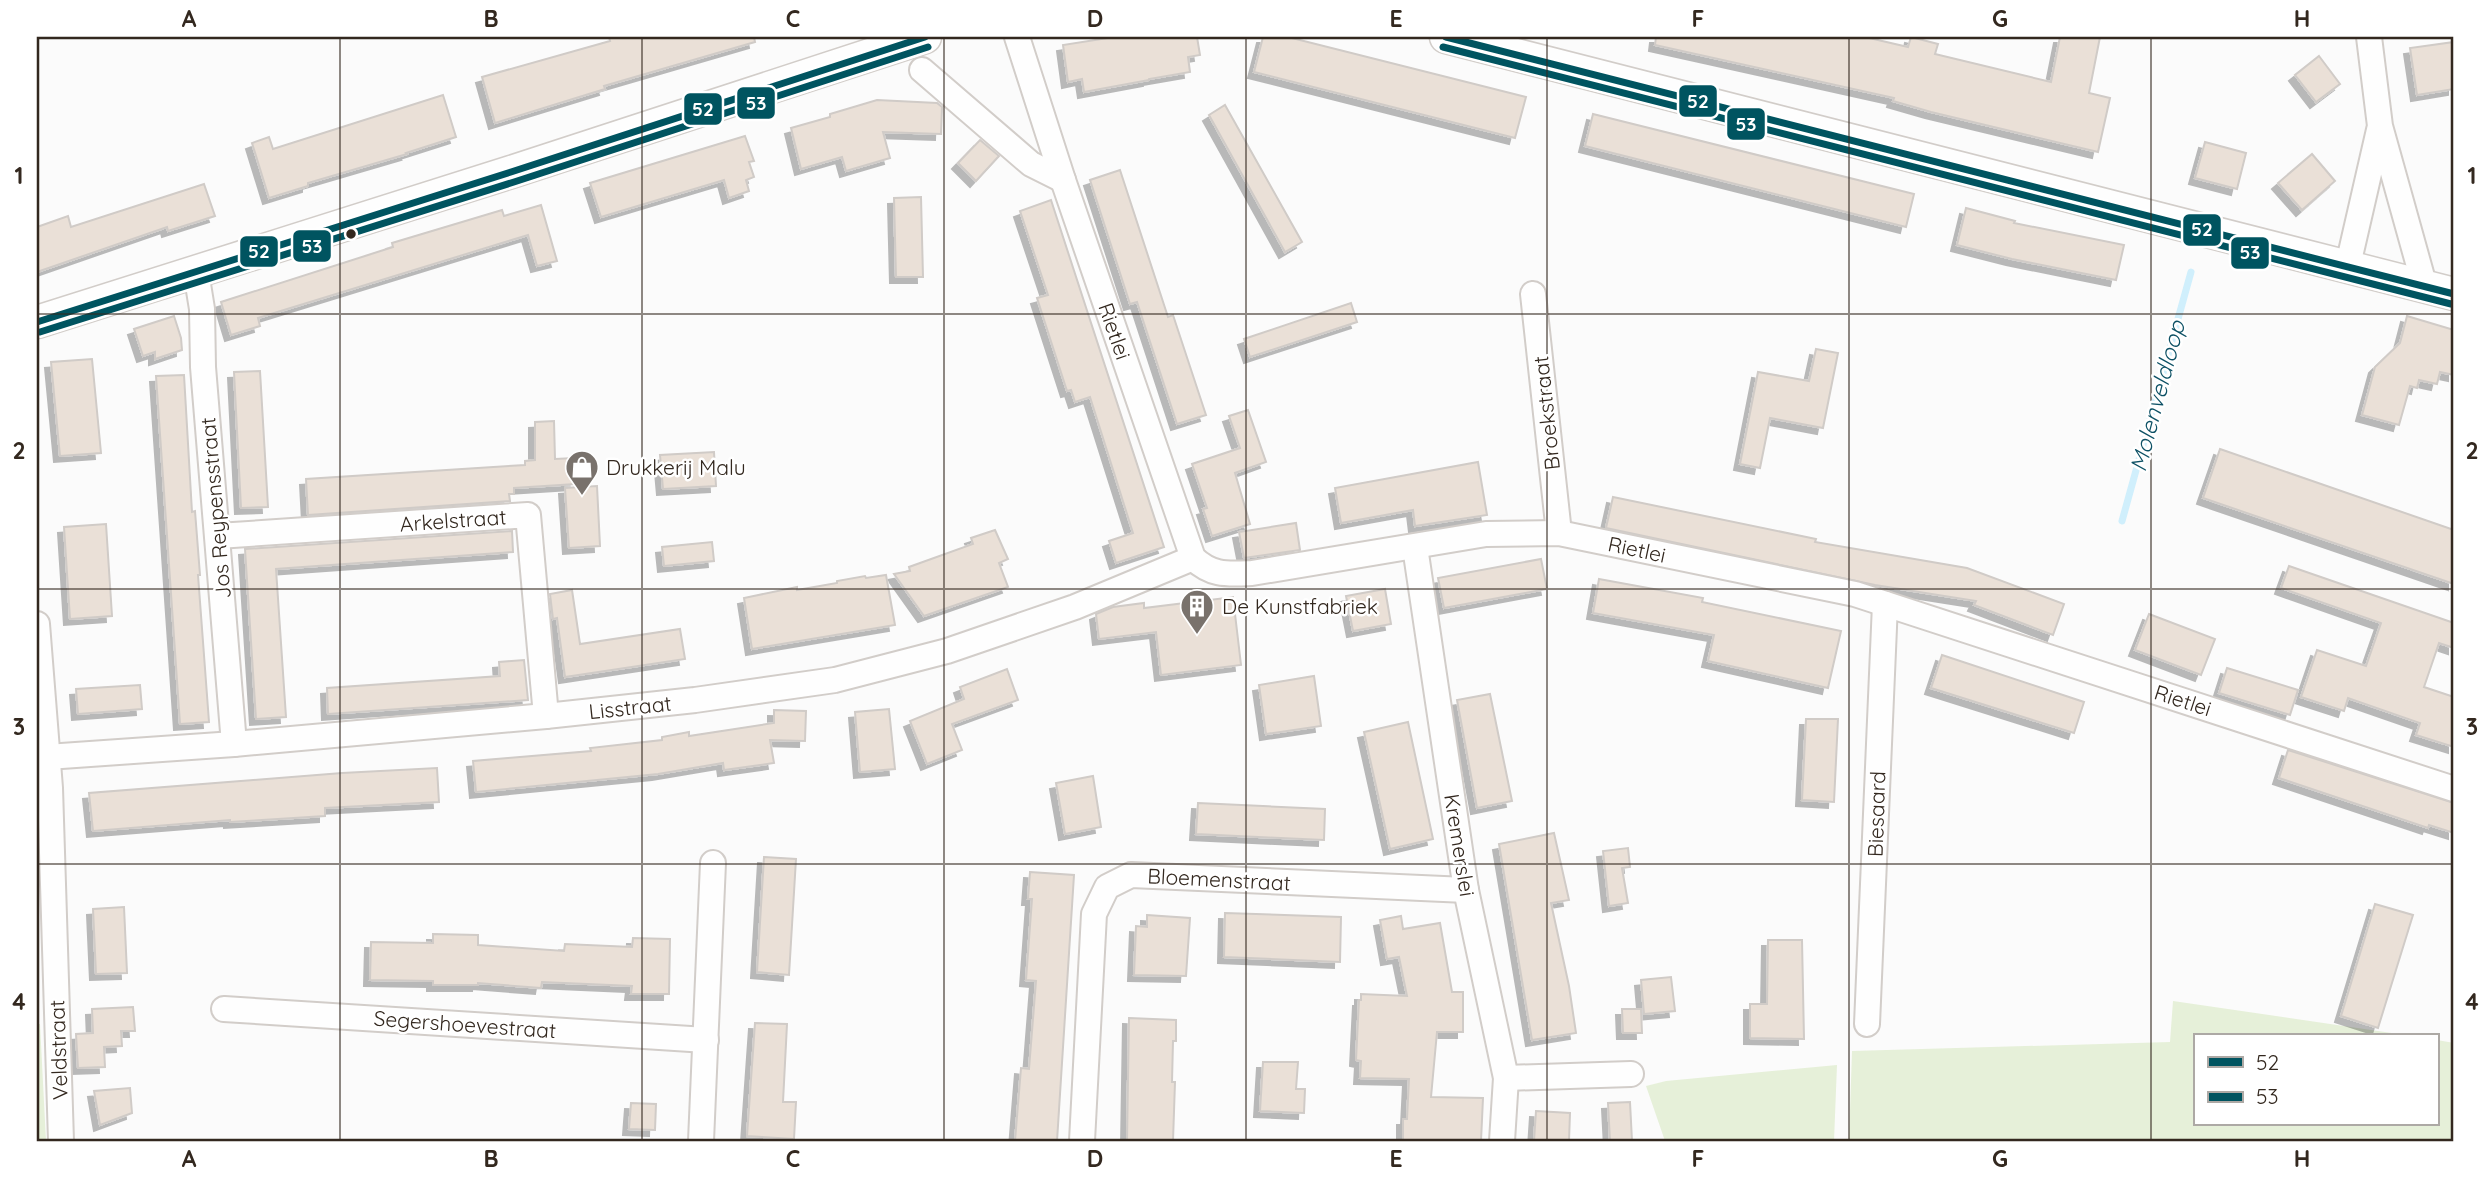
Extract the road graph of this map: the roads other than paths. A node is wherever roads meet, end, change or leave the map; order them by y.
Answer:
1 (925, 37) edge
2 (1017, 37) edge
3 (1446, 37) edge
4 (2369, 37) edge
5 (922, 70) dead end
6 (2380, 126) junction
7 (1063, 180) junction
8 (2348, 265) junction
9 (196, 272) junction
10 (2424, 284) junction
11 (1533, 294) dead end
12 (2454, 294) edge
13 (37, 322) edge
14 (1559, 533) junction
15 (218, 536) junction
16 (1415, 547) junction
17 (1193, 558) junction
18 (1885, 604) junction
19 (37, 624) edge
20 (546, 716) junction
21 (234, 744) junction
22 (47, 757) junction
23 (2454, 789) edge
24 (713, 863) dead end
25 (1466, 890) junction
26 (224, 1009) dead end
27 (1867, 1024) dead end
28 (706, 1040) junction
29 (1631, 1074) dead end
30 (1506, 1078) junction
31 (61, 1141) edge
32 (701, 1141) edge
33 (1082, 1141) edge
34 (1502, 1141) edge

1 - 9 street
2 - 7 street, Rietlei
3 - 8 street
4 - 6 street
5 - 7 street
6 - 8 street
6 - 10 street
7 - 17 street, Rietlei
8 - 10 street
9 - 13 street
9 - 15 street, Jos Reypensstraat
10 - 12 street
11 - 14 street, Broekstraat
14 - 16 street, Rietlei
14 - 18 street, Rietlei
15 - 20 street, Arkelstraat
15 - 21 street, Jos Reypensstraat
16 - 17 street, Rietlei
16 - 25 street, Kremerslei
17 - 20 street, Lisstraat
18 - 23 street, Rietlei
18 - 27 street, Biesaard
19 - 22 street, Veldstraat
20 - 21 street, Lisstraat
21 - 22 street, Lisstraat
22 - 31 street, Veldstraat
24 - 28 street
25 - 30 street, Kremerslei
25 - 33 street, Bloemenstraat
26 - 28 street, Segershoevestraat
28 - 32 street
29 - 30 street
30 - 34 street, Kremerslei

